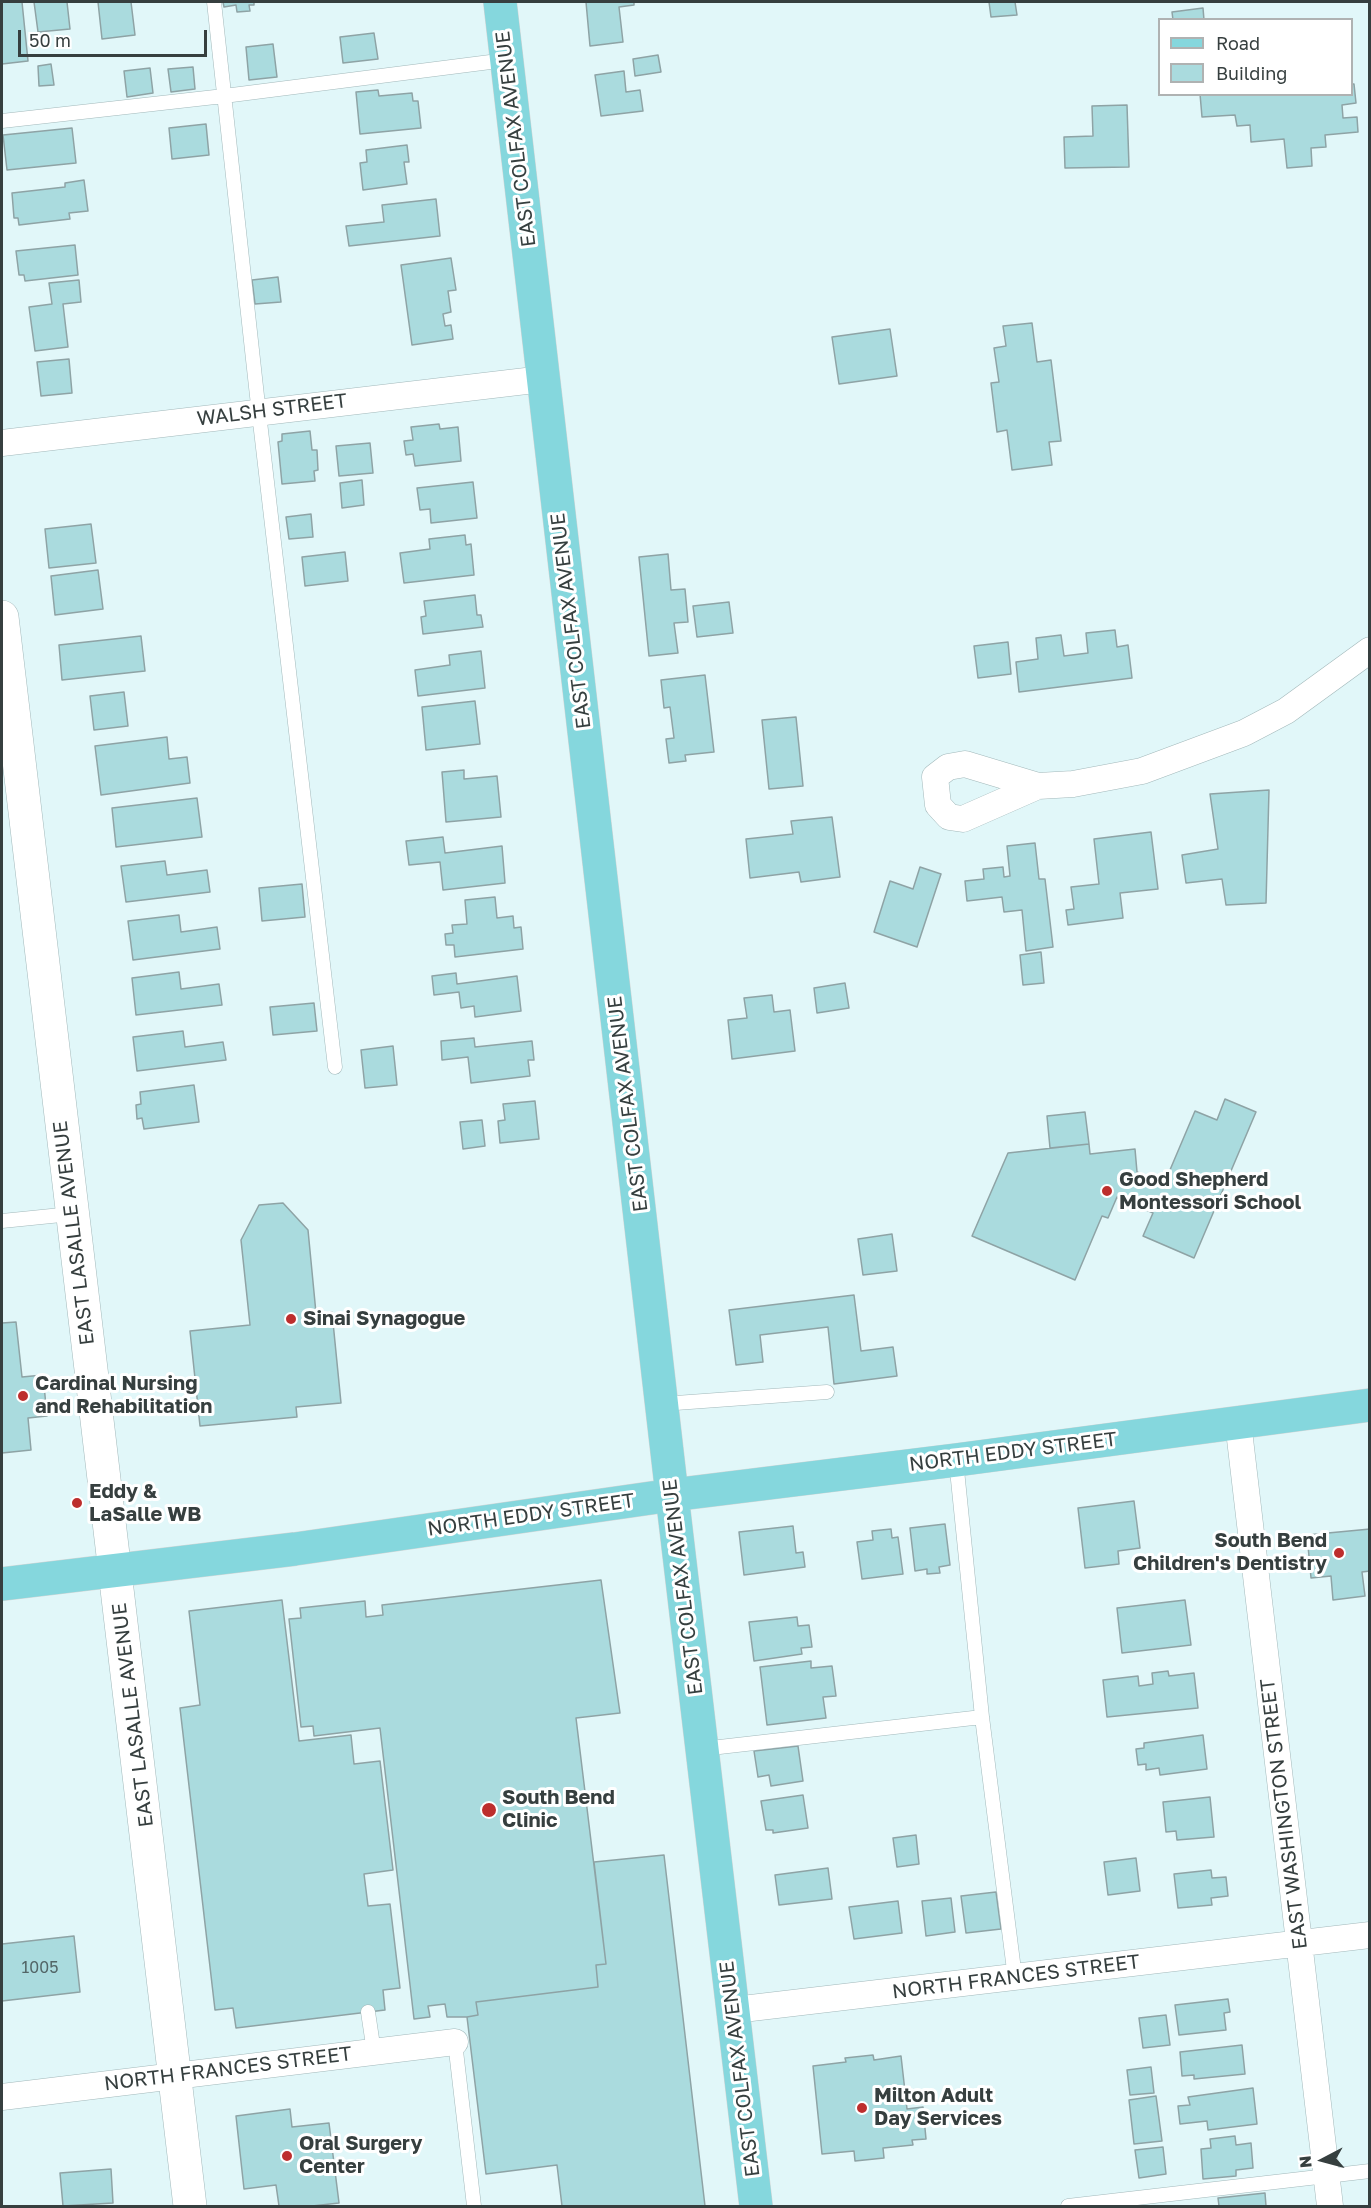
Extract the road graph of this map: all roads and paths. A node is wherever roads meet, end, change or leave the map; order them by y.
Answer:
1 (214, 2) edge
2 (500, 2) edge
3 (506, 60) junction
4 (224, 96) junction
5 (2, 121) edge
6 (543, 379) junction
7 (259, 411) junction
8 (2, 442) edge
9 (2, 617) edge
10 (1370, 650) edge
11 (1038, 786) dead end
12 (335, 1067) dead end
13 (71, 1214) junction
14 (2, 1221) edge
15 (827, 1392) dead end
16 (662, 1404) junction
17 (1370, 1405) edge
18 (1238, 1422) junction
19 (956, 1460) junction
20 (672, 1495) junction
21 (115, 1572) junction
22 (2, 1584) edge
23 (982, 1718) junction
24 (702, 1749) junction
25 (1370, 1935) edge
26 (1298, 1943) junction
27 (1015, 1978) junction
28 (734, 2010) junction
29 (368, 2013) dead end
30 (455, 2042) joint
31 (374, 2052) junction
32 (175, 2076) junction
33 (2, 2097) edge
34 (1370, 2171) edge
35 (1326, 2176) junction
36 (190, 2206) edge
37 (474, 2206) edge
38 (756, 2206) edge
39 (1068, 2206) edge
40 (1330, 2206) edge

1 - 4 lane
2 - 3 main road, EAST COLFAX AVENUE
3 - 4 lane
3 - 6 main road, EAST COLFAX AVENUE
4 - 5 lane
4 - 7 lane
6 - 7 street, WALSH STREET
6 - 16 main road, EAST COLFAX AVENUE
7 - 8 street, WALSH STREET
7 - 12 lane
9 - 13 street, EAST LASALLE AVENUE
10 - 11 street
13 - 14 lane
13 - 21 street, EAST LASALLE AVENUE
15 - 16 lane
16 - 20 main road, EAST COLFAX AVENUE
17 - 18 main road, NORTH EDDY STREET
18 - 19 main road, NORTH EDDY STREET
18 - 26 street, EAST WASHINGTON STREET
19 - 20 main road, NORTH EDDY STREET
19 - 23 lane
20 - 21 main road, NORTH EDDY STREET
20 - 24 main road, EAST COLFAX AVENUE
21 - 22 main road, NORTH EDDY STREET
21 - 32 street, EAST LASALLE AVENUE
23 - 24 lane
23 - 27 lane
24 - 28 main road, EAST COLFAX AVENUE
25 - 26 street, NORTH FRANCES STREET
26 - 27 street, NORTH FRANCES STREET
26 - 35 street, EAST WASHINGTON STREET
27 - 28 street, NORTH FRANCES STREET
28 - 38 main road, EAST COLFAX AVENUE
29 - 31 lane
30 - 31 street, NORTH FRANCES STREET
30 - 37 lane
31 - 32 street, NORTH FRANCES STREET
32 - 33 street, NORTH FRANCES STREET
32 - 36 street, EAST LASALLE AVENUE
34 - 35 lane
35 - 39 lane
35 - 40 street, EAST WASHINGTON STREET

